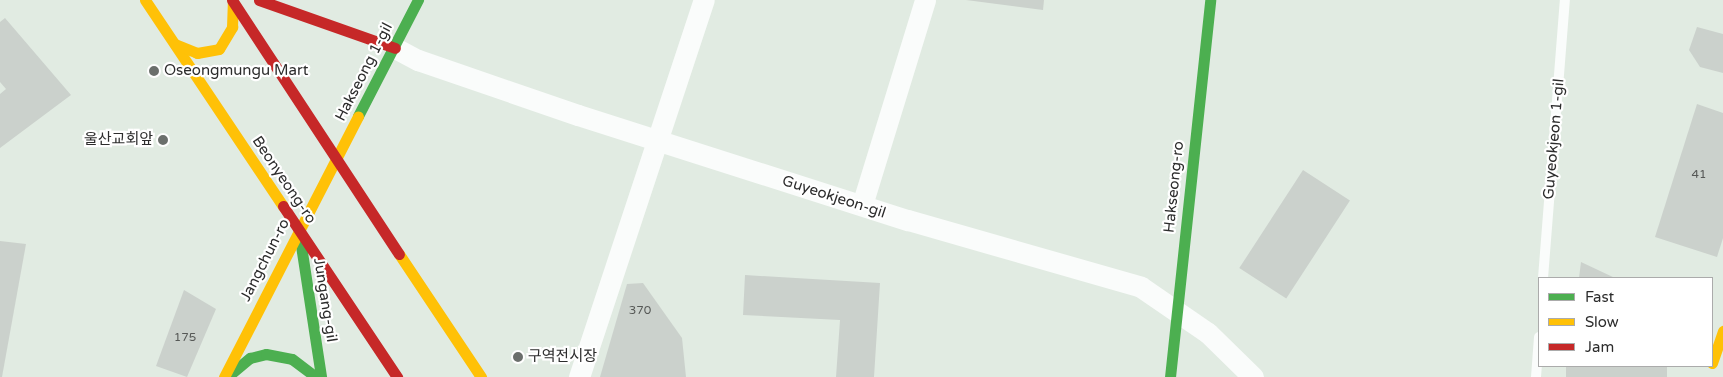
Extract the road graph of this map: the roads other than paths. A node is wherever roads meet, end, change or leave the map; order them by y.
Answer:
1 (145, 0) edge
2 (260, 0) edge
3 (418, 0) edge
4 (704, 0) edge
5 (925, 0) edge
6 (1210, 0) edge
7 (1565, 0) edge
8 (232, 1) edge
9 (175, 44) junction
10 (395, 48) junction
11 (656, 140) junction
12 (336, 158) junction
13 (862, 206) junction
14 (298, 228) junction
15 (1543, 277) edge
16 (1176, 309) junction
17 (1723, 331) edge
18 (1538, 350) edge
19 (1713, 359) edge
20 (225, 377) edge
21 (316, 377) edge
22 (322, 377) edge
23 (397, 377) edge
24 (482, 377) edge
25 (579, 377) edge
26 (1170, 377) edge
27 (1253, 377) edge
28 (1536, 377) edge

1 - 9 main road, Beonyeong-ro
2 - 10 main road
3 - 10 main road, Hakseong 1-gil
4 - 11 street
5 - 13 street
6 - 16 main road, Hakseong-ro
7 - 15 lane, Guyeokjeon 1-gil
8 - 9 main road
8 - 12 main road
9 - 14 main road, Beonyeong-ro
10 - 11 street, Guyeokjeon-gil
10 - 12 main road, Hakseong 1-gil
11 - 13 street, Guyeokjeon-gil
11 - 25 street
12 - 14 main road, Jangchun-ro
12 - 24 main road
13 - 16 street, Guyeokjeon-gil
14 - 20 main road, Jangchun-ro
14 - 22 main road, Jungang-gil
14 - 23 main road, Beonyeong-ro
16 - 26 main road, Hakseong-ro
16 - 27 street, Guyeokjeon-gil
17 - 19 main road
18 - 28 lane
20 - 21 main road

